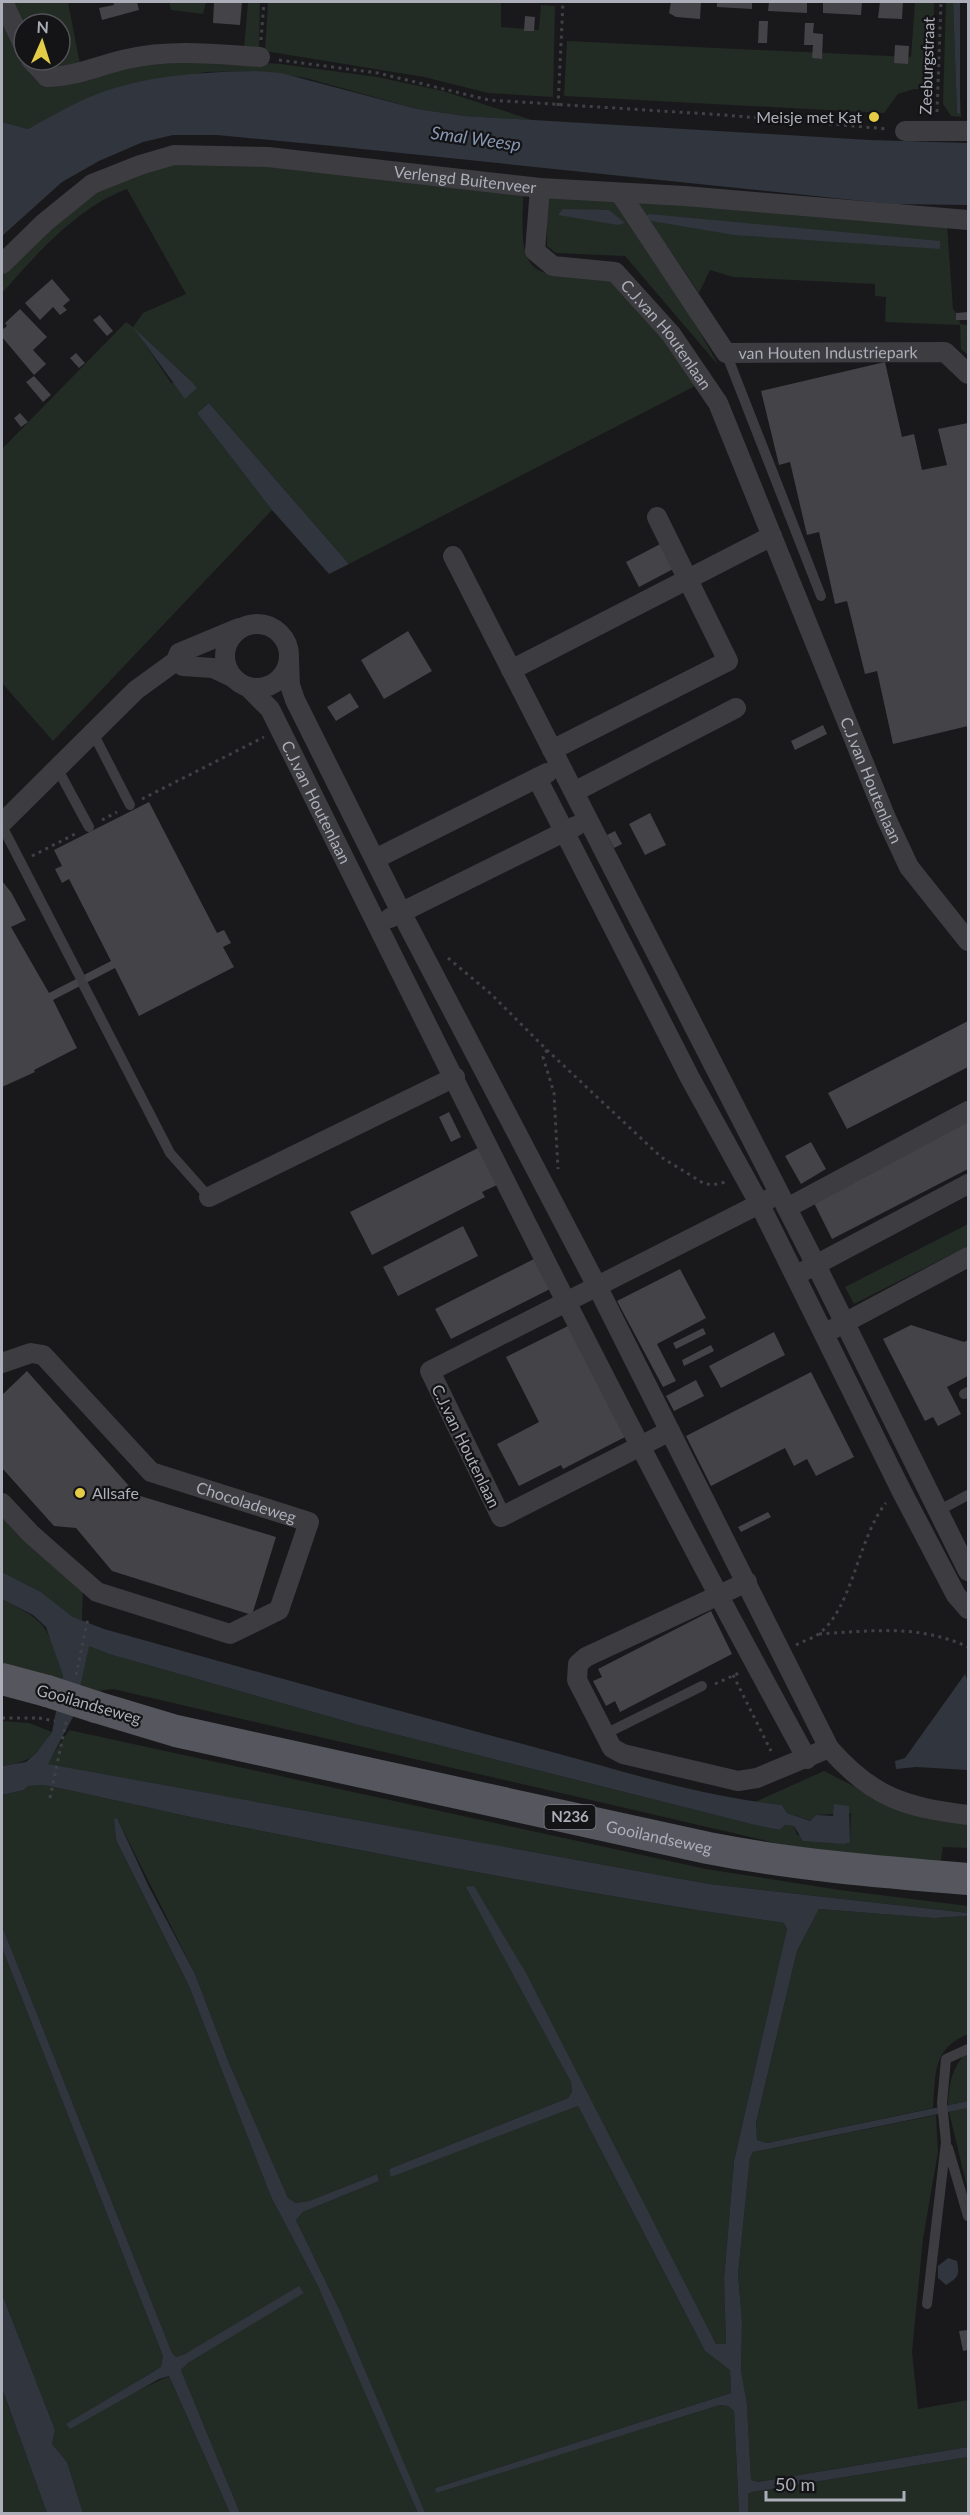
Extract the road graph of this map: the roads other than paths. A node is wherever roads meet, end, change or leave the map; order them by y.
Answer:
1 (3, 2) edge
2 (12, 21) edge
3 (260, 57) road end
4 (42, 72) edge
5 (905, 131) road end
6 (969, 131) edge
7 (540, 188) junction
8 (620, 193) junction
9 (965, 220) edge
10 (2, 264) edge
11 (726, 353) junction
12 (969, 374) edge
13 (657, 517) dead end
14 (772, 536) junction
15 (453, 556) dead end
16 (688, 579) junction
17 (821, 596) dead end
18 (239, 628) junction
19 (289, 660) junction
20 (176, 661) junction
21 (511, 670) junction
22 (240, 682) junction
23 (736, 708) dead end
24 (93, 733) junction
25 (556, 758) junction
26 (57, 768) junction
27 (537, 778) junction
28 (574, 792) junction
29 (130, 805) dead end
30 (588, 820) junction
31 (2, 824) edge
32 (89, 827) dead end
33 (564, 831) junction
34 (375, 859) junction
35 (401, 912) junction
36 (376, 924) junction
37 (969, 941) edge
38 (672, 984) junction
39 (649, 995) junction
40 (714, 1066) junction
41 (455, 1077) junction
42 (690, 1078) junction
43 (969, 1111) edge
44 (750, 1137) junction
45 (727, 1148) junction
46 (969, 1185) edge
47 (209, 1197) joint
48 (783, 1200) junction
49 (760, 1205) junction
50 (969, 1257) edge
51 (815, 1263) junction
52 (795, 1277) junction
53 (598, 1288) junction
54 (567, 1303) junction
55 (844, 1324) junction
56 (823, 1334) junction
57 (2, 1363) edge
58 (670, 1431) junction
59 (641, 1446) junction
60 (969, 1495) edge
61 (2, 1503) edge
62 (938, 1511) junction
63 (969, 1571) edge
64 (747, 1582) junction
65 (717, 1596) junction
66 (969, 1609) edge
67 (2, 1679) edge
68 (702, 1686) road end
69 (2, 1696) edge
70 (44, 1705) junction
71 (605, 1734) junction
72 (830, 1748) junction
73 (807, 1760) junction
74 (969, 1815) edge
75 (969, 1879) edge
76 (969, 2049) edge
77 (946, 2142) junction
78 (969, 2216) edge
79 (927, 2304) dead end

1 - 2 street
3 - 4 street
5 - 6 street
7 - 8 street, Verlengd Buitenveer
7 - 10 street, Verlengd Buitenveer
7 - 14 street, C.J.van Houtenlaan
8 - 9 street, Verlengd Buitenveer
8 - 11 street, van Houten Industriepark
11 - 12 street, van Houten Industriepark
11 - 17 lane
13 - 16 street, C.J.van Houtenlaan
14 - 16 street
14 - 37 street, C.J.van Houtenlaan
15 - 21 street
16 - 21 street
16 - 25 street, C.J.van Houtenlaan
18 - 19 street
18 - 20 street
18 - 22 street
19 - 22 street
19 - 34 street, C.J.van Houtenlaan
20 - 22 street, C.J.van Houtenlaan
20 - 24 street
21 - 25 street
22 - 36 street, C.J.van Houtenlaan
23 - 28 street
24 - 26 street
24 - 29 lane
25 - 27 street, C.J.van Houtenlaan
25 - 28 street
26 - 31 street
26 - 32 lane
27 - 33 street
27 - 34 street, C.J.van Houtenlaan
28 - 30 street
30 - 33 street
30 - 38 street
31 - 47 lane
33 - 35 street
33 - 39 street
34 - 35 street, C.J.van Houtenlaan
35 - 36 street
35 - 53 street, C.J.van Houtenlaan
36 - 41 street, C.J.van Houtenlaan
38 - 39 street
38 - 40 street
39 - 42 street
40 - 42 street
40 - 44 street
41 - 47 street
41 - 54 street, C.J.van Houtenlaan
42 - 45 street
43 - 48 street, C.J.van Houtenlaan
44 - 45 street
44 - 48 street
45 - 49 street
46 - 51 street
48 - 49 street, C.J.van Houtenlaan
48 - 51 street
49 - 52 street
49 - 53 street, C.J.van Houtenlaan
50 - 55 street
51 - 52 street
51 - 55 street
52 - 56 street
53 - 54 street, C.J.van Houtenlaan
53 - 58 street, C.J.van Houtenlaan
54 - 59 street, C.J.van Houtenlaan
54 - 59 street, C.J.van Houtenlaan
55 - 56 street
55 - 62 street
56 - 66 street
57 - 61 street, Chocoladeweg
58 - 59 street, C.J.van Houtenlaan
58 - 64 street, C.J.van Houtenlaan
59 - 65 street, C.J.van Houtenlaan
60 - 62 lane
62 - 63 street
64 - 65 street
64 - 72 street, C.J.van Houtenlaan
65 - 71 street
65 - 73 street, C.J.van Houtenlaan
67 - 70 main road, Gooilandseweg / N236
68 - 71 lane
69 - 70 main road, Gooilandseweg / N236
70 - 75 main road, Gooilandseweg / N236, bridge
71 - 73 street
72 - 73 street
72 - 74 street, C.J.van Houtenlaan
76 - 77 lane
77 - 78 lane
77 - 79 lane

